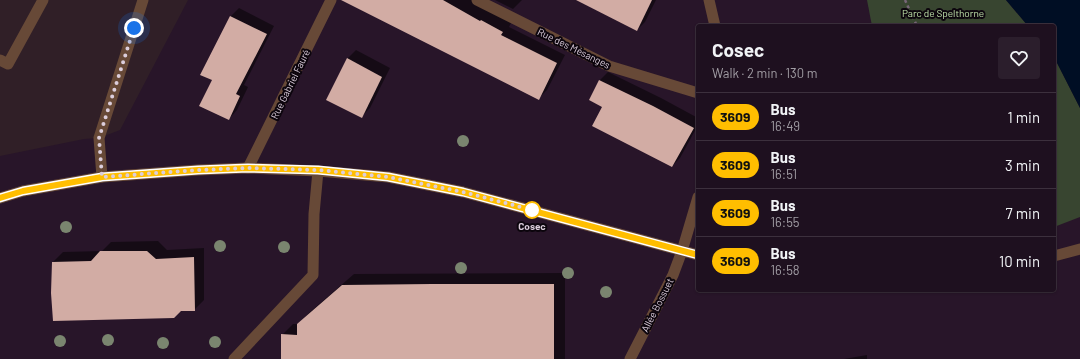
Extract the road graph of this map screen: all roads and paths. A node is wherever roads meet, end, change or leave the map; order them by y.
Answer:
1 (43, 0) edge
2 (143, 0) edge
3 (331, 0) edge
4 (477, 0) edge
5 (709, 0) edge
6 (905, 0) edge
7 (715, 24) edge
8 (916, 24) edge
9 (0, 60) edge
10 (696, 92) edge
11 (248, 168) junction
12 (318, 170) junction
13 (102, 177) junction
14 (0, 198) edge
15 (696, 204) edge
16 (1080, 249) edge
17 (682, 251) junction
18 (696, 254) edge
19 (1056, 255) edge
20 (234, 359) edge
21 (630, 359) edge

1 - 9 street
2 - 13 street
3 - 11 street, Rue Gabriel Fauré
4 - 10 street, Rue des Mésanges
5 - 7 street
6 - 8 path
11 - 12 street
11 - 13 street
12 - 17 street
12 - 20 street
13 - 14 street
15 - 17 street
16 - 19 street
17 - 18 street
17 - 21 street, Allée Bossuet

